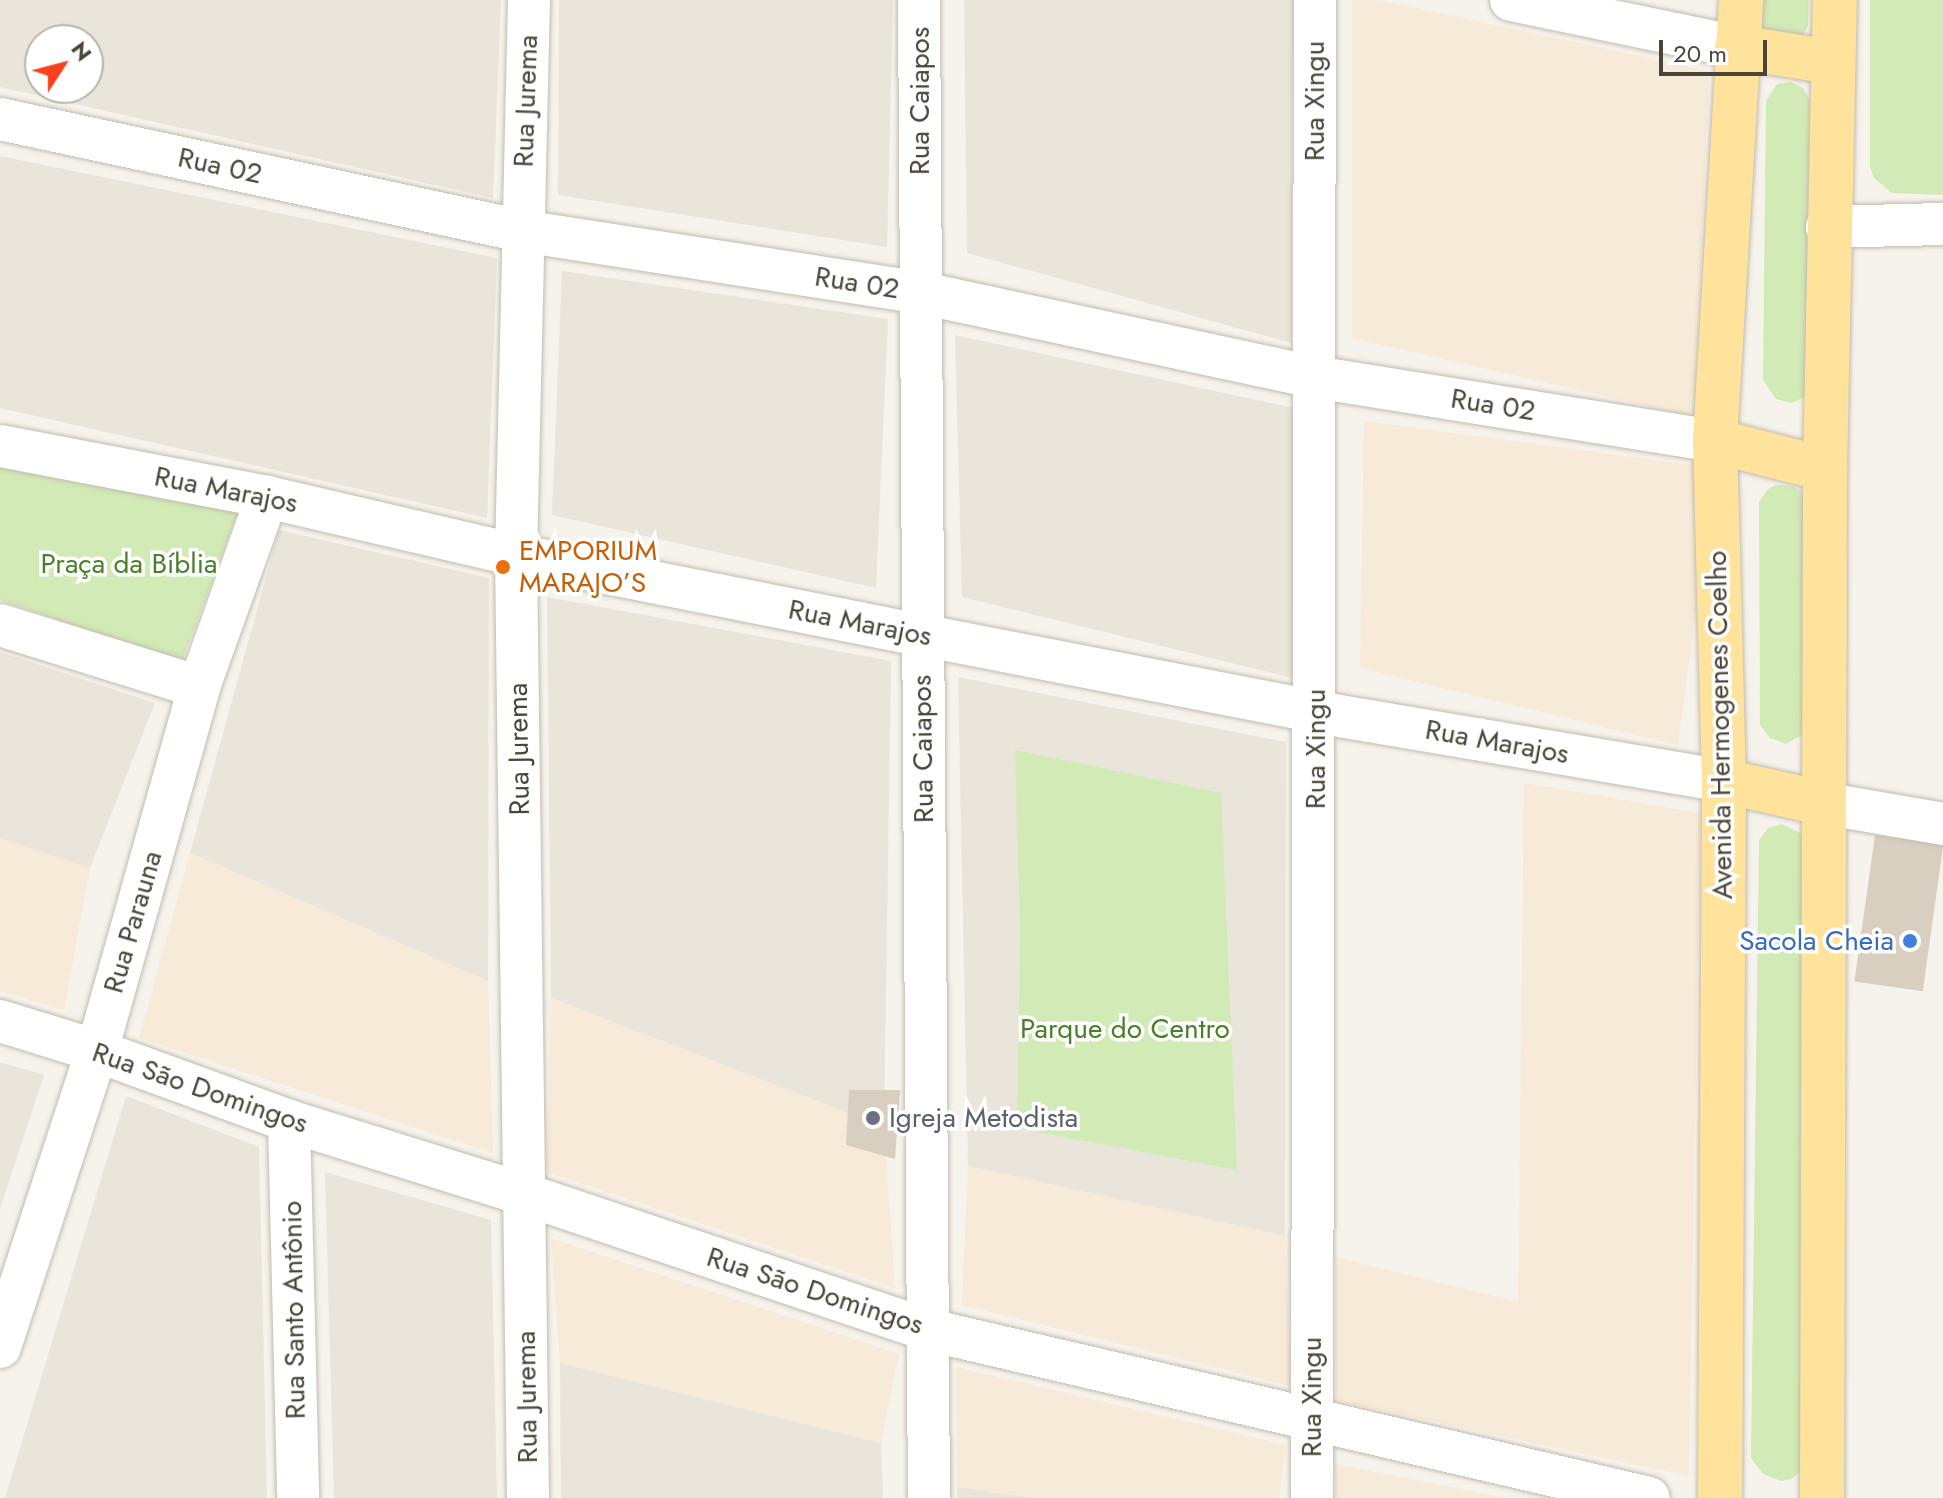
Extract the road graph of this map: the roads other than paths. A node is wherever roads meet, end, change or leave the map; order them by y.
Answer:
1 (529, 0) edge
2 (919, 0) edge
3 (1315, 0) edge
4 (1511, 0) edge
5 (1741, 0) edge
6 (1835, 0) edge
7 (1737, 47) junction
8 (1832, 62) junction
9 (0, 119) edge
10 (1943, 224) edge
11 (1827, 227) junction
12 (522, 231) junction
13 (922, 293) junction
14 (1315, 377) junction
15 (1715, 441) junction
16 (0, 446) edge
17 (1825, 469) junction
18 (267, 497) junction
19 (516, 555) junction
20 (0, 625) edge
21 (921, 635) junction
22 (199, 687) junction
23 (1316, 712) junction
24 (1724, 781) junction
25 (1822, 803) junction
26 (1943, 824) edge
27 (0, 1021) edge
28 (97, 1051) junction
29 (289, 1121) junction
30 (524, 1194) junction
31 (929, 1330) junction
32 (0, 1347) edge
33 (1312, 1421) junction
34 (298, 1498) edge
35 (528, 1498) edge
36 (929, 1498) edge
37 (1312, 1498) edge
38 (1649, 1498) edge
39 (1720, 1498) edge
40 (1822, 1498) edge

1 - 12 street, Rua Jurema
2 - 13 street, Rua Caiapos
3 - 14 street, Rua Xingu
4 - 7 street
5 - 7 main road, Avenida Hermogenes Coelho
6 - 8 main road
7 - 8 main road
7 - 15 main road, Avenida Hermogenes Coelho
8 - 11 main road
9 - 12 street, Rua 02
10 - 11 street
11 - 17 main road
12 - 13 street, Rua 02
12 - 19 street, Rua Jurema
13 - 14 street, Rua 02
13 - 21 street, Rua Caiapos
14 - 15 street, Rua 02
14 - 23 street, Rua Xingu
15 - 17 main road
15 - 24 main road, Avenida Hermogenes Coelho
16 - 18 street, Rua Marajos
17 - 25 main road
18 - 19 street, Rua Marajos
18 - 22 street, Rua Parauna
19 - 21 street, Rua Marajos
19 - 30 street, Rua Jurema
20 - 22 street
21 - 23 street, Rua Marajos
21 - 31 street, Rua Caiapos
22 - 28 street, Rua Parauna
23 - 24 street, Rua Marajos
23 - 33 street, Rua Xingu
24 - 25 main road
24 - 39 main road, Avenida Hermogenes Coelho
25 - 26 street
25 - 40 main road
27 - 28 street, Rua São Domingos
28 - 29 street, Rua São Domingos
28 - 32 street, Rua Parauna
29 - 30 street, Rua São Domingos
29 - 34 street, Rua Santo Antônio
30 - 31 street, Rua São Domingos
30 - 35 street, Rua Jurema
31 - 33 street, Rua São Domingos
31 - 36 street, Rua Caiapos
33 - 37 street, Rua Xingu
33 - 38 street, Rua São Domingos

